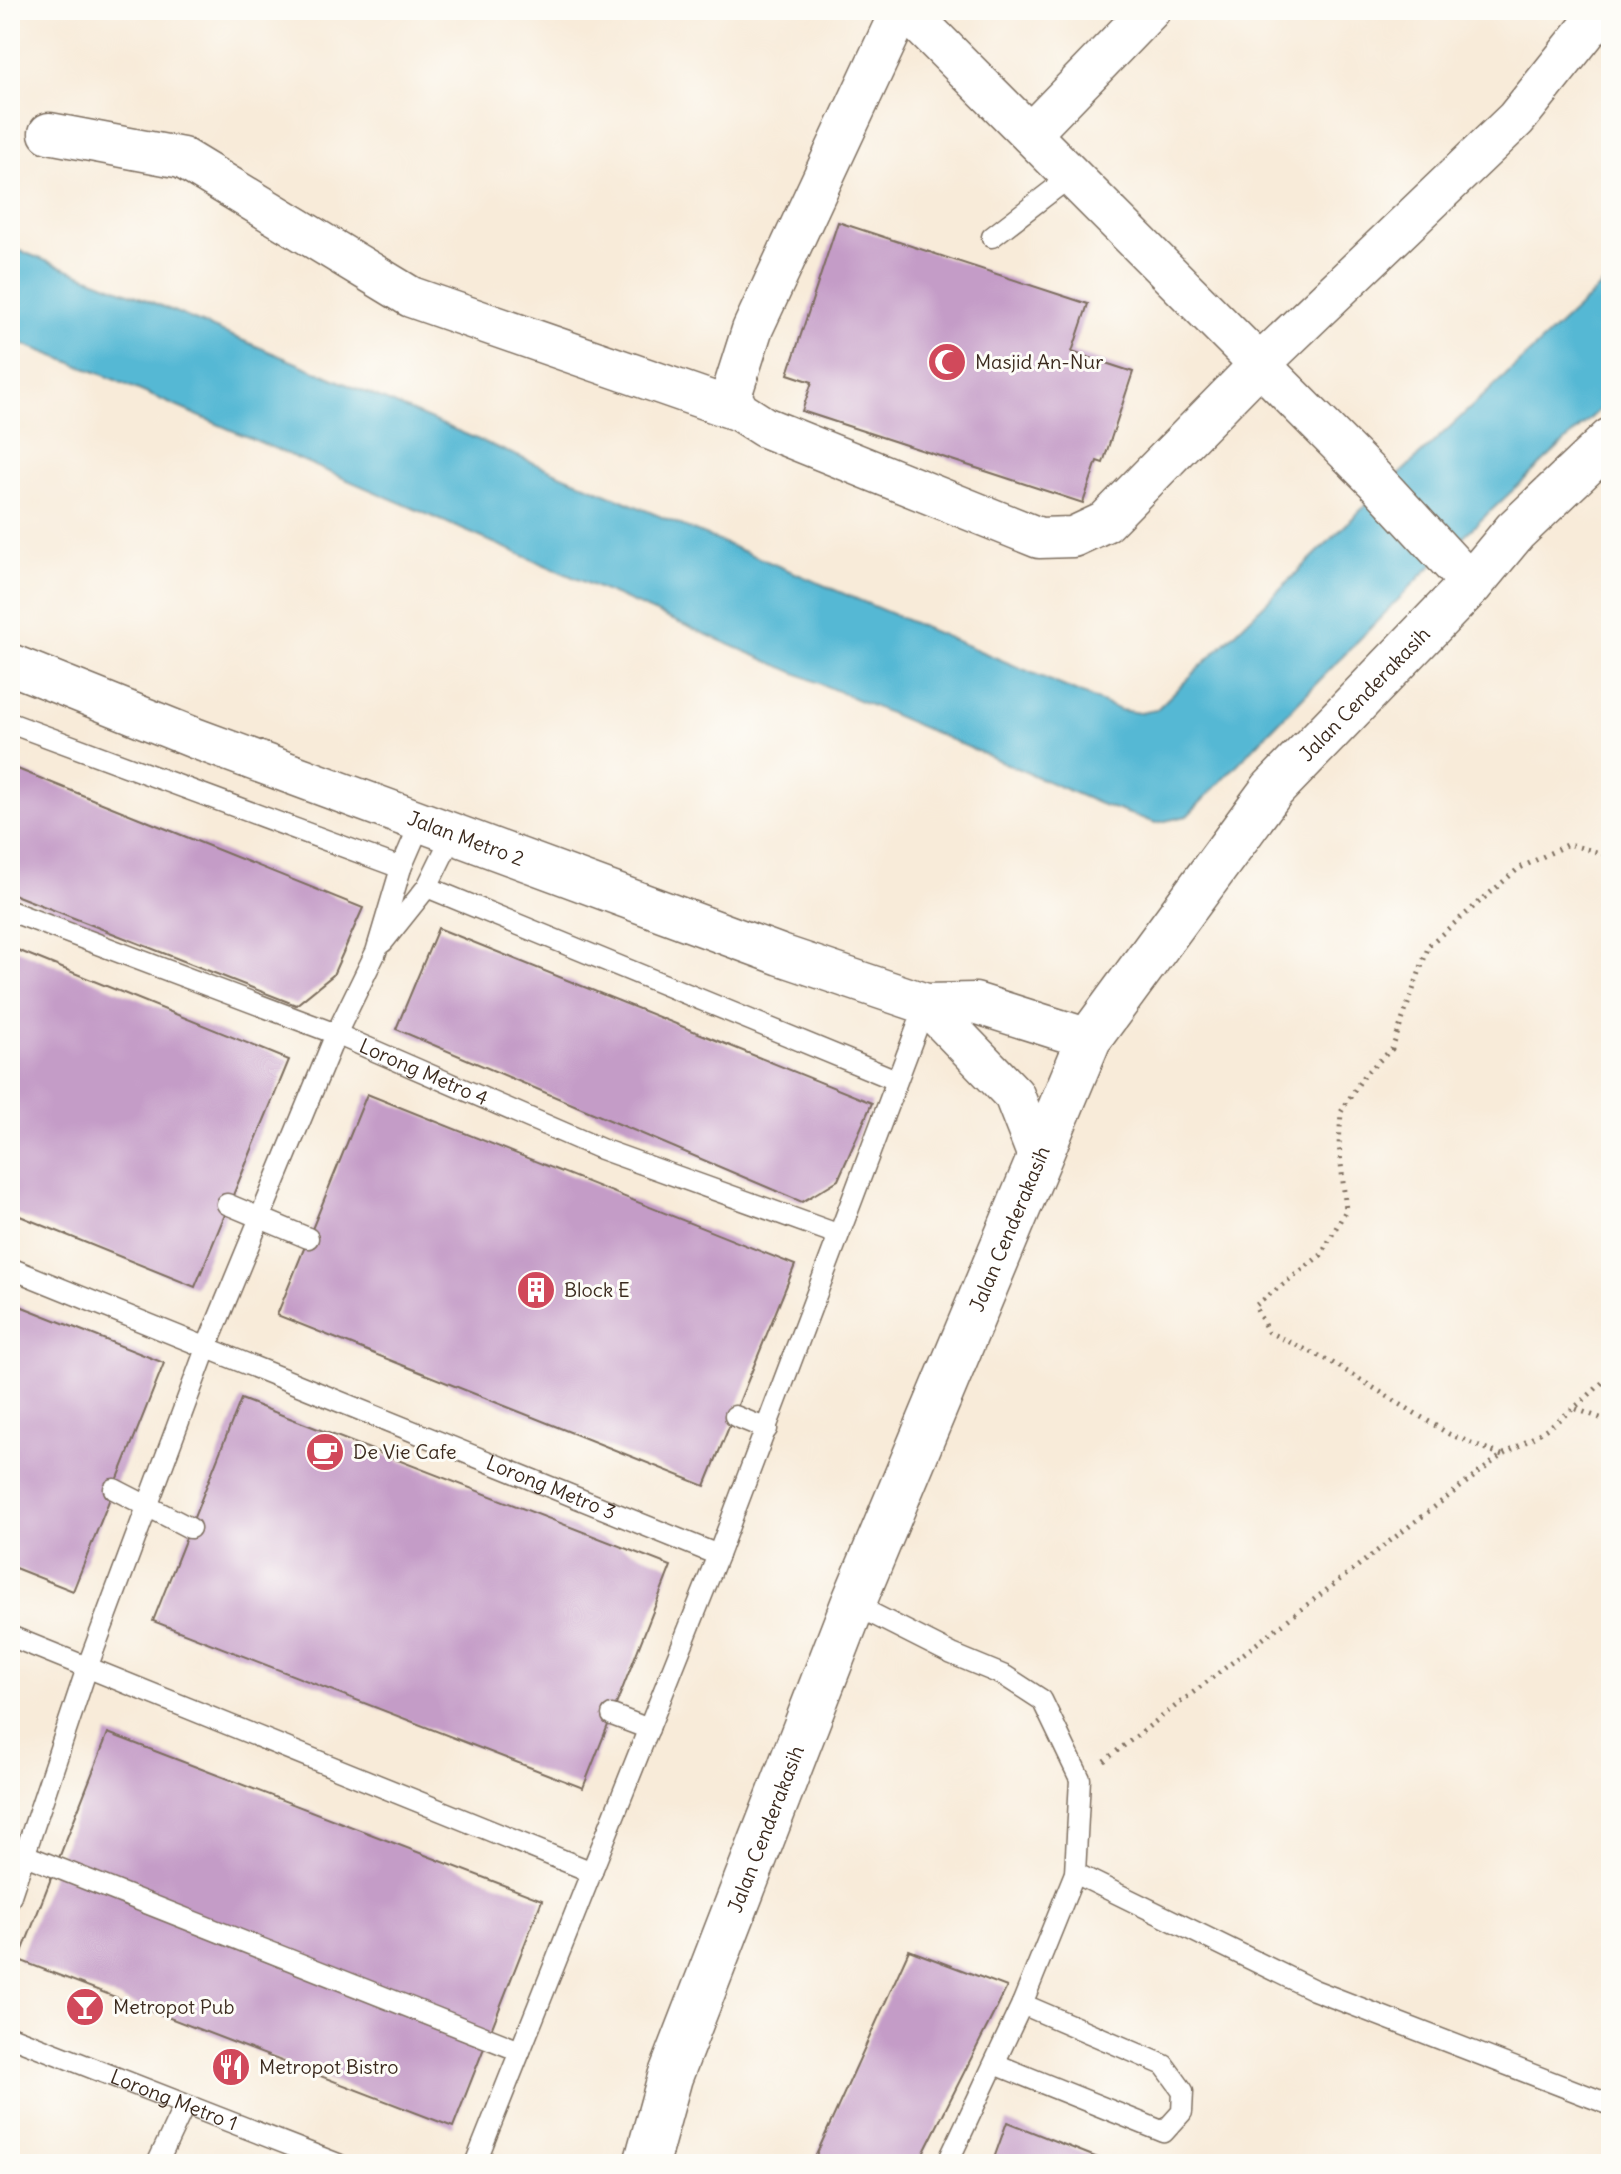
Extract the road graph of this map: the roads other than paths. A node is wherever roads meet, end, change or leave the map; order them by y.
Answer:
1 (903, 10) edge
2 (1150, 10) edge
3 (1603, 10) edge
4 (49, 133) dead end
5 (1030, 134) junction
6 (1071, 176) junction
7 (992, 237) dead end
8 (1259, 365) junction
9 (739, 411) junction
10 (1611, 440) edge
11 (1462, 574) junction
12 (10, 664) edge
13 (10, 723) edge
14 (437, 828) junction
15 (401, 868) junction
16 (427, 887) junction
17 (10, 911) edge
18 (376, 952) junction
19 (926, 1004) junction
20 (336, 1034) junction
21 (1089, 1039) junction
22 (896, 1080) junction
23 (1039, 1159) junction
24 (227, 1204) dead end
25 (260, 1218) junction
26 (837, 1234) junction
27 (308, 1238) dead end
28 (10, 1268) edge
29 (207, 1346) junction
30 (735, 1416) dead end
31 (767, 1429) junction
32 (114, 1489) dead end
33 (147, 1509) junction
34 (190, 1528) dead end
35 (718, 1555) junction
36 (853, 1604) junction
37 (10, 1636) edge
38 (87, 1668) junction
39 (612, 1715) dead end
40 (649, 1729) junction
41 (25, 1855) junction
42 (592, 1872) junction
43 (1075, 1873) junction
44 (10, 1898) edge
45 (1022, 2004) junction
46 (12, 2039) edge
47 (520, 2051) junction
48 (995, 2064) junction
49 (670, 2077) junction
50 (1611, 2105) edge
51 (184, 2106) junction
52 (157, 2164) edge
53 (338, 2164) edge
54 (475, 2164) edge
55 (628, 2164) edge
56 (646, 2164) edge
57 (947, 2164) edge

1 - 5 street
1 - 9 street
2 - 5 street
3 - 8 street
4 - 9 street
5 - 6 street
6 - 7 lane
6 - 8 street
8 - 9 street
8 - 11 street
10 - 11 street, Jalan Cenderakasih
11 - 21 street, Jalan Cenderakasih
12 - 14 street, Jalan Metro 2
13 - 15 lane
14 - 15 lane
14 - 16 lane
14 - 19 street, Jalan Metro 2
15 - 18 lane
16 - 18 lane
16 - 22 lane
17 - 20 lane, Lorong Metro 4
18 - 20 lane
19 - 21 street, Jalan Metro 2
19 - 22 lane
19 - 23 street, Jalan Metro 2
20 - 25 lane
20 - 26 lane, Lorong Metro 4
21 - 23 street, Jalan Cenderakasih
22 - 26 lane
23 - 36 street, Jalan Cenderakasih
24 - 25 lane
25 - 27 lane
25 - 29 lane
26 - 31 lane
28 - 29 lane, Lorong Metro 3
29 - 33 lane
29 - 35 lane, Lorong Metro 3
30 - 31 lane
31 - 35 lane
32 - 33 lane
33 - 34 lane
33 - 38 lane
35 - 40 lane
36 - 43 lane
36 - 49 street, Jalan Cenderakasih
37 - 38 lane
38 - 41 lane
38 - 42 lane
39 - 40 lane
40 - 42 lane
41 - 44 lane
41 - 47 lane
42 - 47 lane
43 - 45 lane
43 - 50 lane
45 - 48 lane
45 - 48 lane
46 - 51 lane, Lorong Metro 1
47 - 54 lane
48 - 57 lane
49 - 55 street
49 - 56 street, Jalan Cenderakasih
51 - 52 lane
51 - 53 lane, Lorong Metro 1

